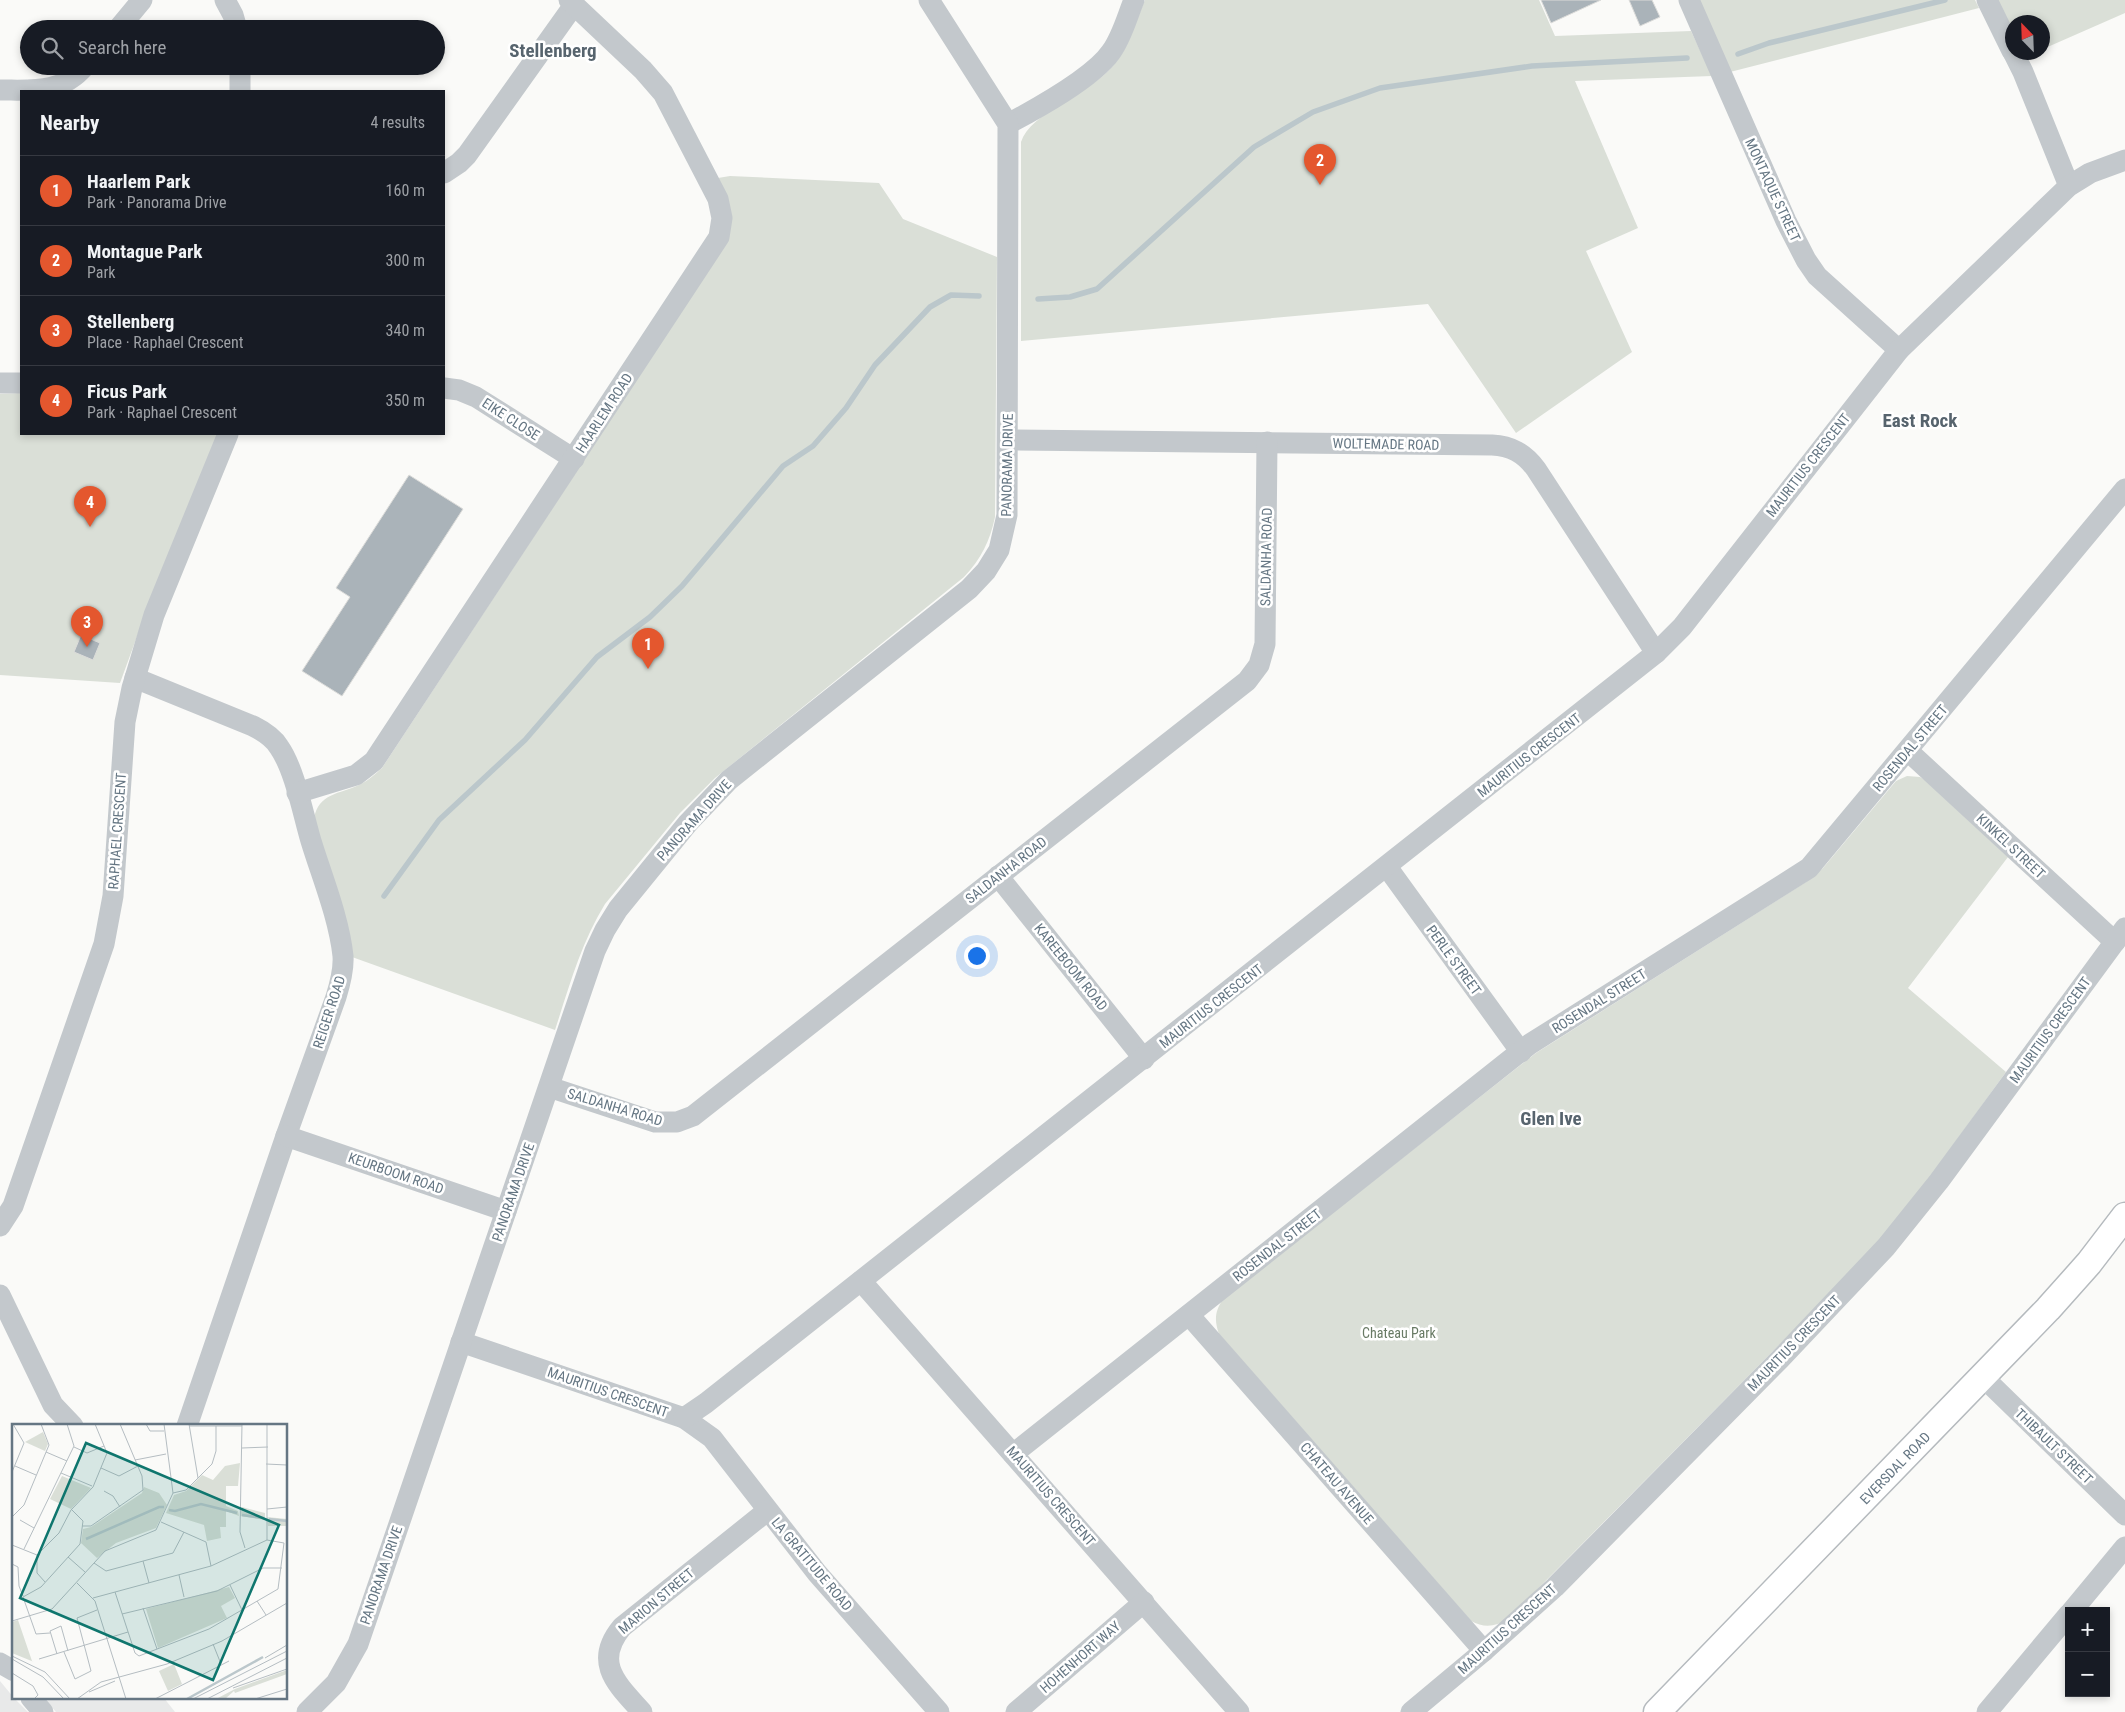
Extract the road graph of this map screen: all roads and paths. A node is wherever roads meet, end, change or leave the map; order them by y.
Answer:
1 (142, 0) edge
2 (225, 0) edge
3 (929, 0) edge
4 (1134, 0) edge
5 (1689, 0) edge
6 (1987, 0) edge
7 (572, 3) edge
8 (125, 20) edge
9 (234, 20) edge
10 (2005, 36) edge
11 (2017, 60) edge
12 (74, 75) edge
13 (240, 75) edge
14 (0, 90) edge
15 (240, 90) edge
16 (1008, 124) junction
17 (2125, 160) edge
18 (445, 172) edge
19 (2069, 186) junction
20 (1899, 350) junction
21 (0, 383) edge
22 (20, 383) edge
23 (445, 388) edge
24 (228, 435) edge
25 (1008, 440) junction
26 (1267, 442) junction
27 (574, 459) junction
28 (2125, 489) edge
29 (1656, 654) junction
30 (135, 678) junction
31 (1908, 750) junction
32 (297, 794) junction
33 (1387, 867) junction
34 (998, 876) junction
35 (2120, 935) edge
36 (1521, 1052) junction
37 (1144, 1058) junction
38 (549, 1086) junction
39 (286, 1136) junction
40 (506, 1211) junction
41 (2125, 1216) edge
42 (0, 1226) edge
43 (861, 1281) junction
44 (0, 1295) edge
45 (1189, 1315) junction
46 (461, 1342) junction
47 (1983, 1377) junction
48 (684, 1418) junction
49 (71, 1424) edge
50 (188, 1424) edge
51 (1013, 1454) junction
52 (768, 1511) junction
53 (2125, 1515) edge
54 (2125, 1547) edge
55 (1144, 1602) junction
56 (2075, 1607) edge
57 (2065, 1619) edge
58 (1484, 1651) junction
59 (0, 1663) edge
60 (12, 1670) edge
61 (33, 1700) edge
62 (43, 1712) edge
63 (307, 1712) edge
64 (642, 1712) edge
65 (939, 1712) edge
66 (1016, 1712) edge
67 (1240, 1712) edge
68 (1411, 1712) edge
69 (1658, 1712) edge
70 (1987, 1712) edge

1 - 8 street
2 - 9 street
3 - 16 street
4 - 16 street
5 - 20 street, MONTAQUE STREET
6 - 10 street
7 - 18 street
7 - 27 street, HAARLEM ROAD
11 - 19 street
12 - 14 street
13 - 15 street
16 - 25 street, PANORAMA DRIVE
17 - 19 street, MAURITIUS CRESCENT
19 - 20 street, MAURITIUS CRESCENT
20 - 29 street, MAURITIUS CRESCENT
21 - 22 street
23 - 27 street, EIKE CLOSE
24 - 30 street, RAPHAEL CRESCENT
25 - 26 street, WOLTEMADE ROAD
25 - 38 street, PANORAMA DRIVE
26 - 29 street, WOLTEMADE ROAD
26 - 34 street, SALDANHA ROAD
27 - 32 street, HAARLEM ROAD
28 - 31 street, ROSENDAL STREET
29 - 33 street, MAURITIUS CRESCENT
30 - 32 street, REIGER ROAD
30 - 42 street, RAPHAEL CRESCENT
31 - 35 street, KINKEL STREET
31 - 36 street, ROSENDAL STREET
32 - 39 street, REIGER ROAD
33 - 36 street, PERLE STREET
33 - 37 street, MAURITIUS CRESCENT
34 - 37 street, KAREEBOOM ROAD
34 - 38 street, SALDANHA ROAD
35 - 58 street, MAURITIUS CRESCENT
36 - 45 street, ROSENDAL STREET
37 - 43 street, MAURITIUS CRESCENT
38 - 40 street, PANORAMA DRIVE
39 - 40 street, KEURBOOM ROAD
39 - 50 street, REIGER ROAD
40 - 46 street, PANORAMA DRIVE
41 - 47 main road, EVERSDAL ROAD
43 - 48 street, MAURITIUS CRESCENT
43 - 51 street, MAURITIUS CRESCENT
44 - 49 street
45 - 51 street, ROSENDAL STREET
45 - 58 street, CHATEAU AVENUE
46 - 48 street, MAURITIUS CRESCENT
46 - 63 street, PANORAMA DRIVE
47 - 53 street, THIBAULT STREET
47 - 69 main road, EVERSDAL ROAD
48 - 52 street, LA GRATITUDE ROAD
51 - 55 street, MAURITIUS CRESCENT
52 - 64 street, MARION STREET
52 - 65 street, LA GRATITUDE ROAD
54 - 56 street
55 - 66 street, HOHENHORT WAY
55 - 67 street, MAURITIUS CRESCENT
57 - 70 street
58 - 68 street, MAURITIUS CRESCENT
59 - 60 street
61 - 62 street

